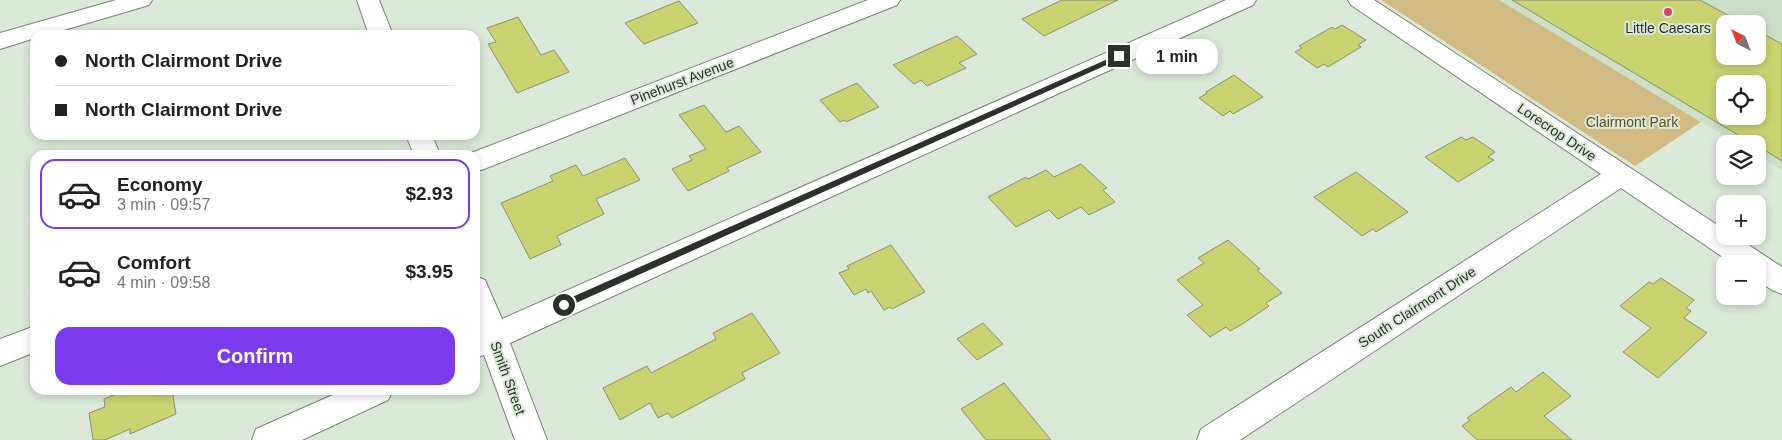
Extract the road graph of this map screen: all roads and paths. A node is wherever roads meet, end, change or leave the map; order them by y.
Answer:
1 (141, 0) edge
2 (368, 0) edge
3 (889, 0) edge
4 (1245, 0) edge
5 (1359, 0) edge
6 (38, 30) edge
7 (379, 30) edge
8 (30, 32) edge
9 (0, 41) edge
10 (480, 160) edge
11 (1620, 175) junction
12 (1741, 255) edge
13 (1766, 272) edge
14 (1782, 282) edge
15 (480, 317) edge
16 (30, 341) edge
17 (484, 341) edge
18 (0, 353) edge
19 (365, 395) edge
20 (268, 440) edge
21 (531, 440) edge
22 (1213, 440) edge

1 - 6 street
2 - 7 street
3 - 10 street, Pinehurst Avenue
4 - 17 street
5 - 11 street, Lorecrop Drive
8 - 9 street
11 - 12 street, Lorecrop Drive
11 - 22 street, South Clairmont Drive
13 - 14 street, Lorecrop Drive
15 - 17 street, Smith Street
16 - 18 street
17 - 21 street, Smith Street
19 - 20 street

